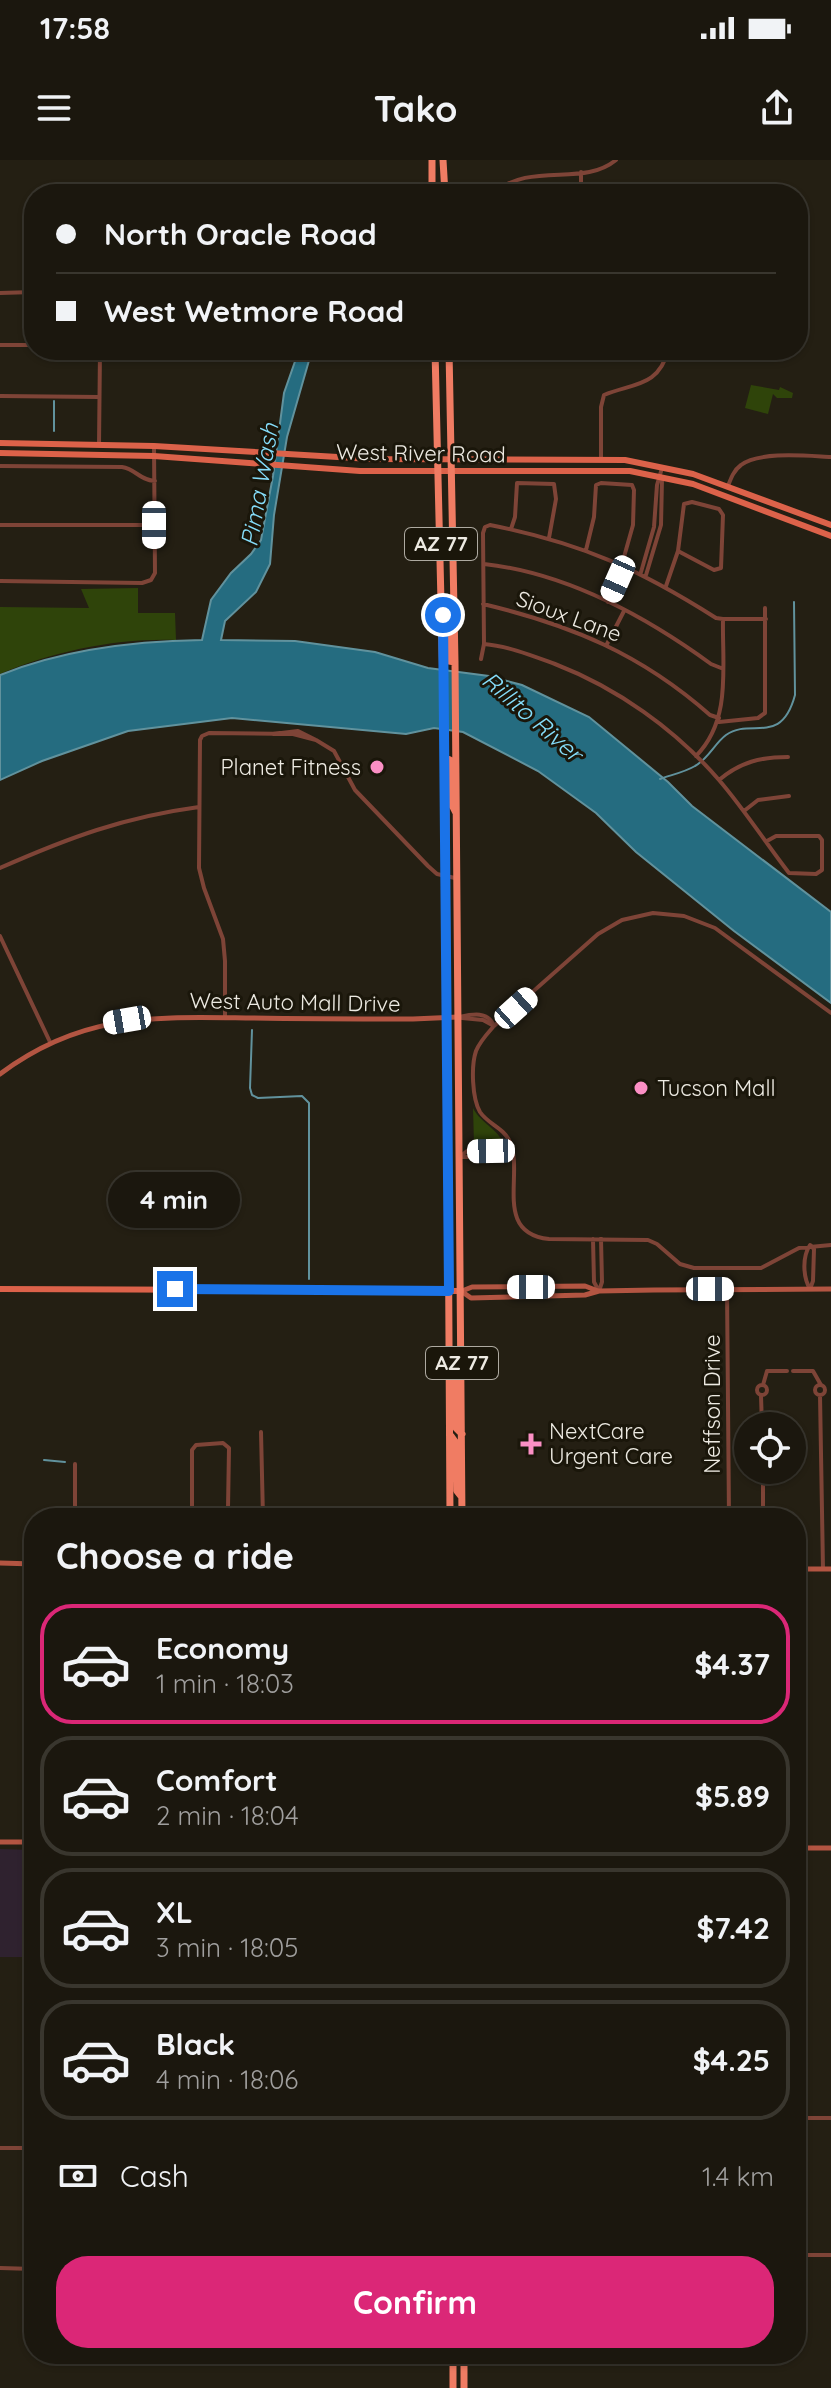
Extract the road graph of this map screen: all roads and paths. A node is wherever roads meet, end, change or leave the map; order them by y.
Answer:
1 (432, 160) edge
2 (443, 160) edge
3 (616, 160) edge
4 (581, 172) junction
5 (432, 184) edge
6 (444, 184) edge
7 (505, 184) edge
8 (581, 184) edge
9 (24, 292) edge
10 (0, 293) edge
11 (0, 345) edge
12 (24, 345) edge
13 (100, 360) edge
14 (435, 360) edge
15 (449, 360) edge
16 (664, 360) edge
17 (0, 396) edge
18 (99, 397) junction
19 (0, 443) edge
20 (99, 445) junction
21 (154, 446) junction
22 (0, 453) edge
23 (154, 456) junction
24 (831, 457) edge
25 (601, 459) junction
26 (438, 460) junction
27 (452, 460) junction
28 (0, 466) edge
29 (663, 466) junction
30 (438, 473) junction
31 (453, 473) junction
32 (661, 476) junction
33 (155, 481) junction
34 (728, 486) junction
35 (0, 525) edge
36 (154, 525) junction
37 (831, 525) edge
38 (511, 529) junction
39 (831, 536) edge
40 (549, 538) junction
41 (586, 550) junction
42 (678, 551) junction
43 (484, 564) junction
44 (624, 565) junction
45 (644, 574) junction
46 (151, 580) junction
47 (0, 581) edge
48 (155, 586) dead end
49 (666, 587) junction
50 (608, 602) junction
51 (483, 604) junction
52 (765, 608) dead end
53 (625, 610) junction
54 (723, 619) junction
55 (766, 619) junction
56 (443, 626) junction
57 (484, 644) junction
58 (607, 644) junction
59 (481, 659) dead end
60 (455, 665) junction
61 (722, 668) junction
62 (719, 720) junction
63 (697, 757) junction
64 (788, 757) dead end
65 (445, 758) junction
66 (719, 780) junction
67 (789, 796) dead end
68 (199, 807) junction
69 (743, 811) junction
70 (457, 815) junction
71 (767, 841) junction
72 (0, 868) edge
73 (446, 876) junction
74 (457, 878) junction
75 (0, 936) edge
76 (831, 1013) edge
77 (458, 1017) junction
78 (225, 1018) junction
79 (448, 1018) junction
80 (494, 1026) junction
81 (50, 1042) junction
82 (0, 1074) edge
83 (513, 1154) junction
84 (460, 1157) junction
85 (593, 1239) junction
86 (601, 1239) junction
87 (810, 1245) junction
88 (831, 1245) edge
89 (0, 1289) edge
90 (727, 1289) junction
91 (810, 1289) junction
92 (831, 1289) edge
93 (449, 1291) junction
94 (461, 1291) junction
95 (599, 1291) junction
96 (450, 1368) junction
97 (762, 1412) edge
98 (261, 1432) dead end
99 (462, 1434) junction
100 (451, 1435) junction
101 (75, 1464) dead end
102 (763, 1484) edge
103 (462, 1498) junction
104 (75, 1508) edge
105 (192, 1508) edge
106 (228, 1508) edge
107 (263, 1508) edge
108 (450, 1508) edge
109 (462, 1508) edge
110 (729, 1508) edge
111 (763, 1508) edge
112 (0, 1563) edge
113 (24, 1564) edge
114 (806, 1569) edge
115 (823, 1569) junction
116 (831, 1569) edge
117 (0, 1842) edge
118 (24, 1842) edge
119 (806, 1848) edge
120 (831, 1848) edge
121 (806, 2118) edge
122 (831, 2118) edge
123 (0, 2148) edge
124 (24, 2148) edge
125 (806, 2255) edge
126 (831, 2255) edge
127 (0, 2268) edge
128 (24, 2269) edge
129 (453, 2364) edge
130 (464, 2364) edge
131 (453, 2388) edge
132 (464, 2388) edge

1 - 5 highway
2 - 6 highway
3 - 4 street
4 - 7 street
4 - 8 street
9 - 10 street
11 - 12 street
13 - 18 street
14 - 26 highway, AZ 77
15 - 27 highway, AZ 77
16 - 25 street
17 - 18 street
18 - 20 street
19 - 20 main road, West River Road
20 - 21 main road, West River Road
21 - 23 street
21 - 26 main road, West River Road
22 - 23 main road, West River Road
23 - 30 main road, West River Road
23 - 33 street
24 - 34 street
25 - 27 main road, West River Road
25 - 29 main road, West River Road
26 - 27 main road, West River Road
26 - 30 highway, AZ 77
27 - 31 highway, AZ 77
28 - 33 street
29 - 32 street
29 - 34 main road, West River Road
30 - 31 main road, West River Road
30 - 56 highway, AZ 77
31 - 32 main road, West River Road
31 - 60 highway, AZ 77
32 - 39 main road, West River Road
32 - 45 street
33 - 36 street
34 - 37 main road, West River Road
35 - 36 street
36 - 46 street
38 - 40 street
38 - 40 street
38 - 43 street
40 - 41 street
41 - 44 street
41 - 44 street
42 - 42 street
42 - 49 street
43 - 50 street
43 - 51 street
44 - 45 street
44 - 50 street
45 - 49 street
46 - 47 street
46 - 48 street
49 - 54 street
50 - 53 street
51 - 57 street
51 - 58 street, Sioux Lane
52 - 55 street
53 - 58 street
53 - 61 street
54 - 55 street
54 - 61 street
55 - 62 street
56 - 60 highway
56 - 65 highway, AZ 77
57 - 59 street
57 - 63 street
58 - 62 street, Sioux Lane
60 - 70 highway, AZ 77
61 - 62 street
62 - 63 street
63 - 66 street
64 - 66 street
65 - 70 highway
65 - 73 highway, AZ 77
66 - 69 street
67 - 69 street
68 - 72 street
68 - 73 street
68 - 78 street
69 - 71 street
70 - 74 highway, AZ 77
71 - 71 street
73 - 74 street
73 - 79 highway, AZ 77
74 - 77 highway, AZ 77
75 - 81 street
76 - 80 street
77 - 79 street, West Auto Mall Drive
77 - 80 street, West Auto Mall Drive
77 - 84 highway, AZ 77
78 - 79 street, West Auto Mall Drive
78 - 81 street, West Auto Mall Drive
79 - 93 highway, AZ 77
80 - 83 street
81 - 82 street, West Auto Mall Drive
83 - 84 street
83 - 85 street
84 - 94 highway, AZ 77
85 - 86 street
85 - 95 street
86 - 87 street
86 - 95 street
87 - 88 street
87 - 91 street
89 - 93 main road
90 - 91 street
90 - 95 street
90 - 110 street, Neffson Drive
91 - 92 street
93 - 94 main road
93 - 96 highway, AZ 77
94 - 95 street
94 - 95 street
94 - 99 highway, AZ 77
96 - 99 highway
96 - 100 highway, AZ 77
97 - 115 street
98 - 107 street
99 - 103 highway, AZ 77
100 - 103 highway
100 - 108 highway, AZ 77
101 - 104 street
102 - 111 street
103 - 109 highway, AZ 77
105 - 106 street
112 - 113 street
114 - 115 street
115 - 116 street
117 - 118 street
119 - 120 street
121 - 122 street
123 - 124 street
125 - 126 street
127 - 128 street
129 - 131 highway
130 - 132 highway

